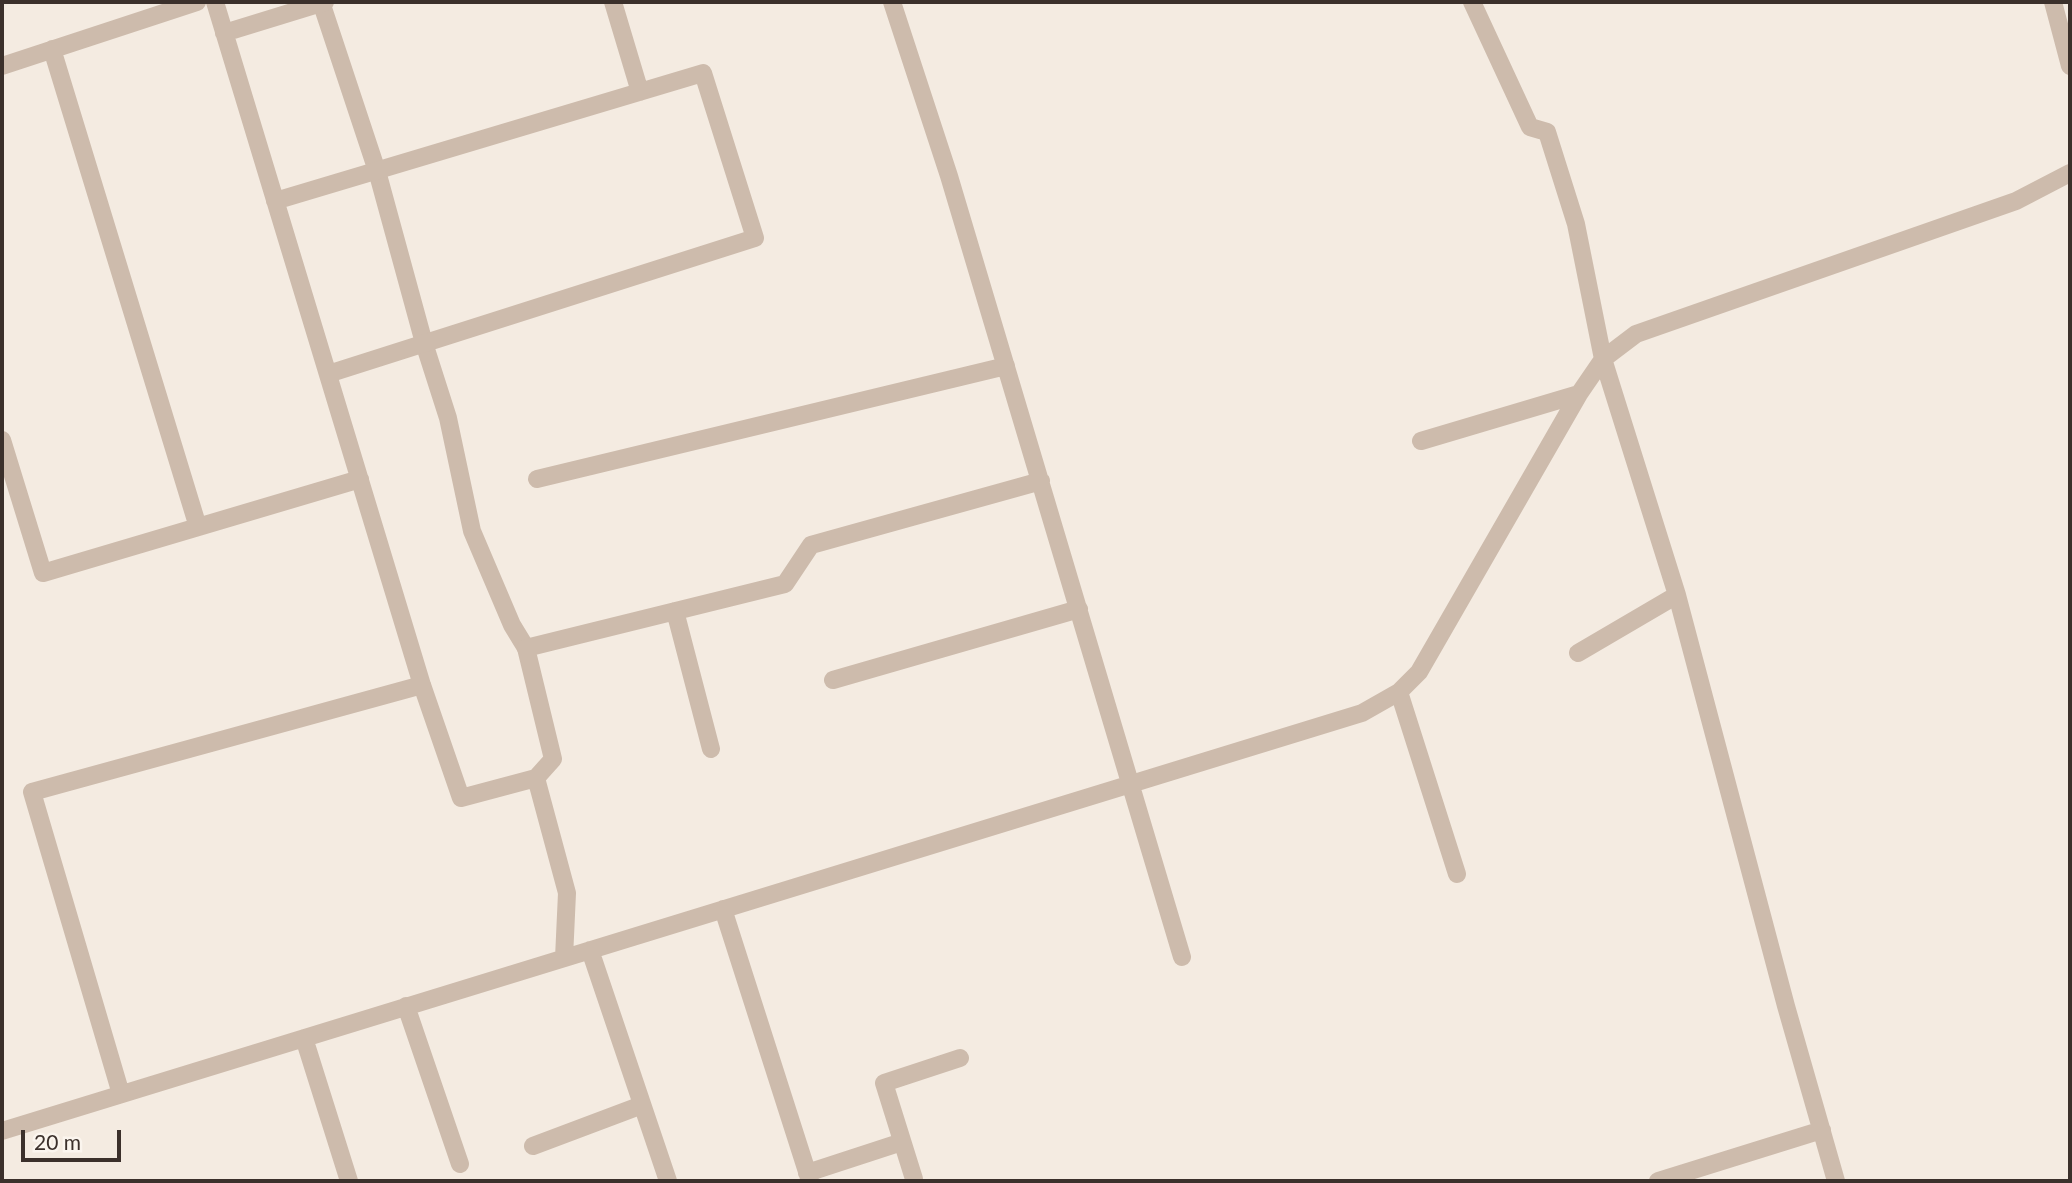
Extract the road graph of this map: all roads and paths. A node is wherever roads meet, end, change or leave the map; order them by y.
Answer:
1 (197, 2) edge
2 (215, 2) edge
3 (322, 2) edge
4 (613, 2) edge
5 (892, 2) edge
6 (1472, 2) edge
7 (2053, 2) edge
8 (224, 33) junction
9 (52, 49) junction
10 (2, 66) edge
11 (2070, 66) edge
12 (640, 92) junction
13 (377, 171) junction
14 (2070, 173) edge
15 (275, 201) junction
16 (424, 343) junction
17 (1603, 359) junction
18 (1006, 366) junction
19 (328, 373) junction
20 (1578, 394) junction
21 (2, 440) edge
22 (1421, 441) dead end
23 (360, 479) junction
24 (537, 479) dead end
25 (1041, 481) junction
26 (198, 527) junction
27 (1677, 595) junction
28 (1079, 609) junction
29 (675, 611) junction
30 (526, 648) junction
31 (1578, 653) dead end
32 (833, 680) dead end
33 (422, 685) junction
34 (1399, 692) junction
35 (711, 749) dead end
36 (536, 778) junction
37 (1132, 783) junction
38 (1457, 874) dead end
39 (723, 909) junction
40 (590, 950) junction
41 (1182, 957) dead end
42 (564, 958) junction
43 (406, 1006) junction
44 (304, 1038) junction
45 (960, 1058) dead end
46 (121, 1094) junction
47 (642, 1105) junction
48 (1822, 1130) junction
49 (2, 1131) edge
50 (902, 1142) junction
51 (533, 1146) dead end
52 (460, 1164) dead end
53 (808, 1177) edge
54 (914, 1179) dead end
55 (349, 1181) edge
56 (668, 1181) edge
57 (1658, 1181) edge
58 (1836, 1181) edge

1 - 9 street
2 - 8 street
3 - 8 street
3 - 13 street
4 - 12 street
5 - 18 street
6 - 17 street
7 - 11 street
8 - 15 street
9 - 10 street
9 - 26 street
12 - 13 street
12 - 16 street
13 - 15 street
13 - 16 street
14 - 17 street
15 - 19 street
16 - 19 street
16 - 30 street
17 - 20 street
17 - 27 street
18 - 24 street
18 - 25 street
19 - 23 street
20 - 22 street
20 - 34 street
21 - 26 street
23 - 26 street
23 - 33 street
25 - 28 street
25 - 29 street
27 - 31 street
27 - 48 street
28 - 32 street
28 - 37 street
29 - 30 street
29 - 35 street
30 - 36 street
33 - 36 street
33 - 46 street
34 - 37 street
34 - 38 street
36 - 42 street
37 - 39 street
37 - 41 street
39 - 40 street
39 - 53 street
40 - 42 street
40 - 47 street
42 - 43 street
43 - 44 street
43 - 52 street
44 - 46 street
44 - 55 street
45 - 50 street
46 - 49 street
47 - 51 street
47 - 56 street
48 - 57 street
48 - 58 street
50 - 53 street
50 - 54 street

